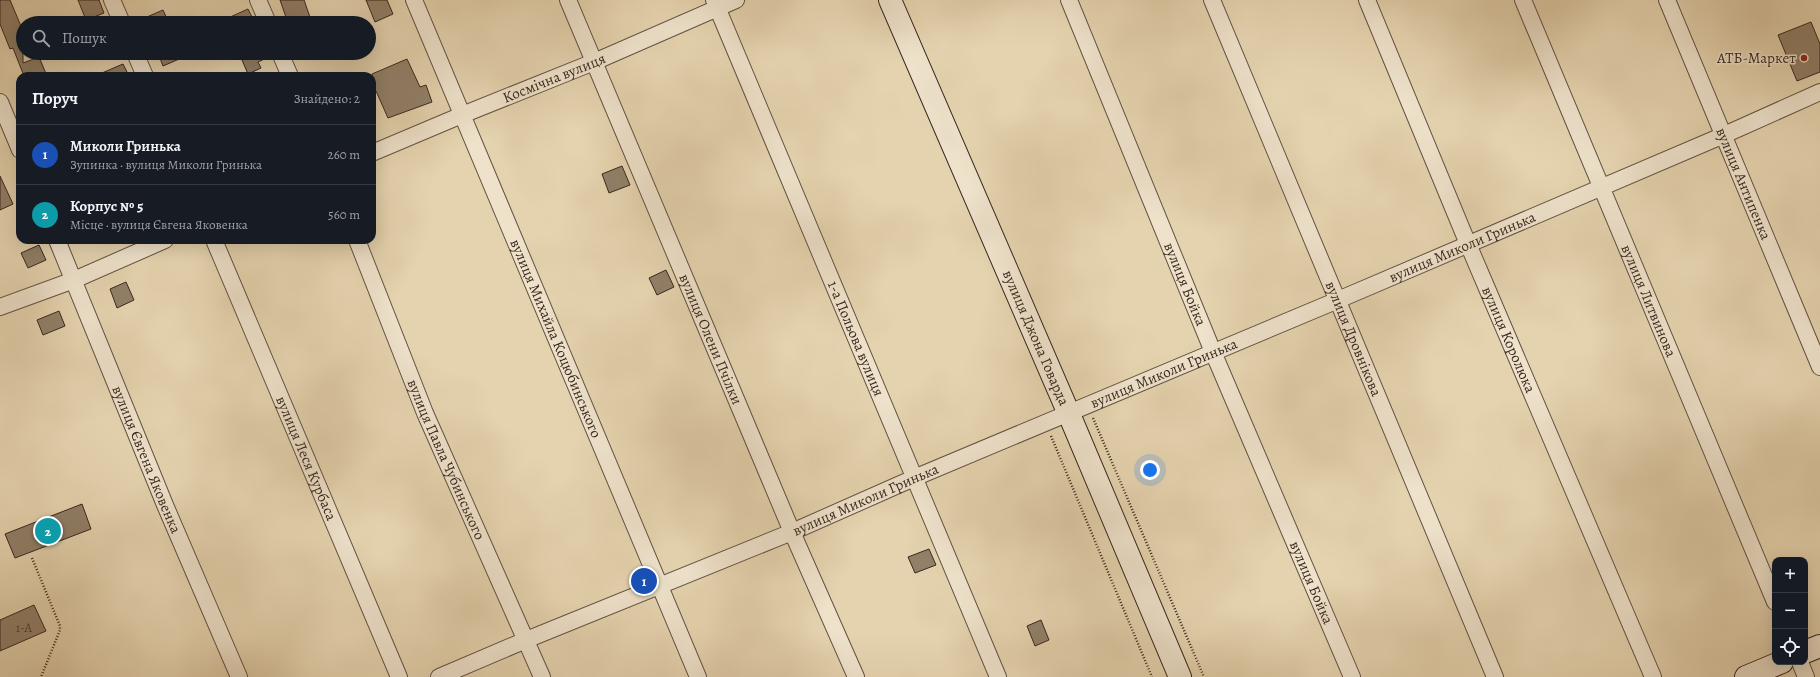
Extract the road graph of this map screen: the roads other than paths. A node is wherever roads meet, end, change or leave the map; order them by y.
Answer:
1 (112, 0) edge
2 (258, 0) edge
3 (414, 0) edge
4 (568, 0) edge
5 (736, 0) edge
6 (890, 0) edge
7 (1068, 0) edge
8 (1212, 0) edge
9 (1367, 0) edge
10 (1523, 0) edge
11 (1667, 0) edge
12 (716, 4) edge
13 (119, 16) edge
14 (265, 16) edge
15 (138, 60) edge
16 (283, 60) edge
17 (594, 62) junction
18 (143, 72) edge
19 (288, 72) edge
20 (1820, 92) edge
21 (0, 102) edge
22 (462, 115) junction
23 (1724, 135) junction
24 (16, 140) edge
25 (376, 152) edge
26 (1602, 186) junction
27 (59, 244) edge
28 (156, 244) edge
29 (216, 244) edge
30 (359, 244) edge
31 (1468, 244) junction
32 (74, 280) junction
33 (1338, 300) junction
34 (0, 307) edge
35 (1213, 352) junction
36 (1820, 367) edge
37 (1078, 410) junction
38 (914, 478) junction
39 (792, 532) junction
40 (660, 586) junction
41 (1772, 595) edge
42 (526, 640) junction
43 (1820, 646) edge
44 (1808, 651) edge
45 (1775, 665) edge
46 (1801, 665) edge
47 (239, 677) edge
48 (399, 677) edge
49 (439, 677) edge
50 (542, 677) edge
51 (698, 677) edge
52 (856, 677) edge
53 (998, 677) edge
54 (1180, 677) edge
55 (1352, 677) edge
56 (1495, 677) edge
57 (1653, 677) edge
58 (1746, 677) edge
59 (1806, 677) edge

1 - 13 street
2 - 14 street
3 - 22 street, вулиця Михайла Коцюбинського
4 - 17 street, вулиця Олени Пчілки
5 - 12 street, Космічна вулиця
6 - 37 street, вулиця Джона Говарда
7 - 35 street, вулиця Бойка
8 - 33 street, вулиця Дровнікова
9 - 31 street, вулиця Королюка
10 - 26 street, вулиця Литвинова
11 - 23 street, вулиця Антипенка
12 - 17 street, Космічна вулиця
12 - 38 street, 1-а Польова вулиця
15 - 18 street
16 - 19 street
17 - 22 street, Космічна вулиця
17 - 39 street, вулиця Олени Пчілки
20 - 23 street, вулиця Миколи Гринька
21 - 24 street
22 - 25 street, Космічна вулиця
22 - 40 street, вулиця Михайла Коцюбинського
23 - 26 street, вулиця Миколи Гринька
23 - 36 street, вулиця Антипенка
26 - 31 street, вулиця Миколи Гринька
26 - 41 street, вулиця Литвинова
27 - 32 street, вулиця Євгена Яковенка
28 - 32 street
29 - 48 street, вулиця Леся Курбаса
30 - 42 street, вулиця Павла Чубинського
31 - 33 street, вулиця Миколи Гринька
31 - 57 street, вулиця Королюка
32 - 34 street
32 - 47 street, вулиця Євгена Яковенка
33 - 35 street, вулиця Миколи Гринька
33 - 56 street, вулиця Дровнікова
35 - 37 street, вулиця Миколи Гринька
35 - 55 street, вулиця Бойка
37 - 38 street, вулиця Миколи Гринька
37 - 54 street, вулиця Джона Говарда
38 - 39 street, вулиця Миколи Гринька
38 - 53 street, 1-а Польова вулиця
39 - 40 street, вулиця Миколи Гринька
39 - 52 street, вулиця Олени Пчілки
40 - 42 street, вулиця Миколи Гринька
40 - 51 street, вулиця Михайла Коцюбинського
42 - 49 street, вулиця Миколи Гринька
42 - 50 street, вулиця Павла Чубинського
43 - 44 street
45 - 58 street
46 - 59 street

